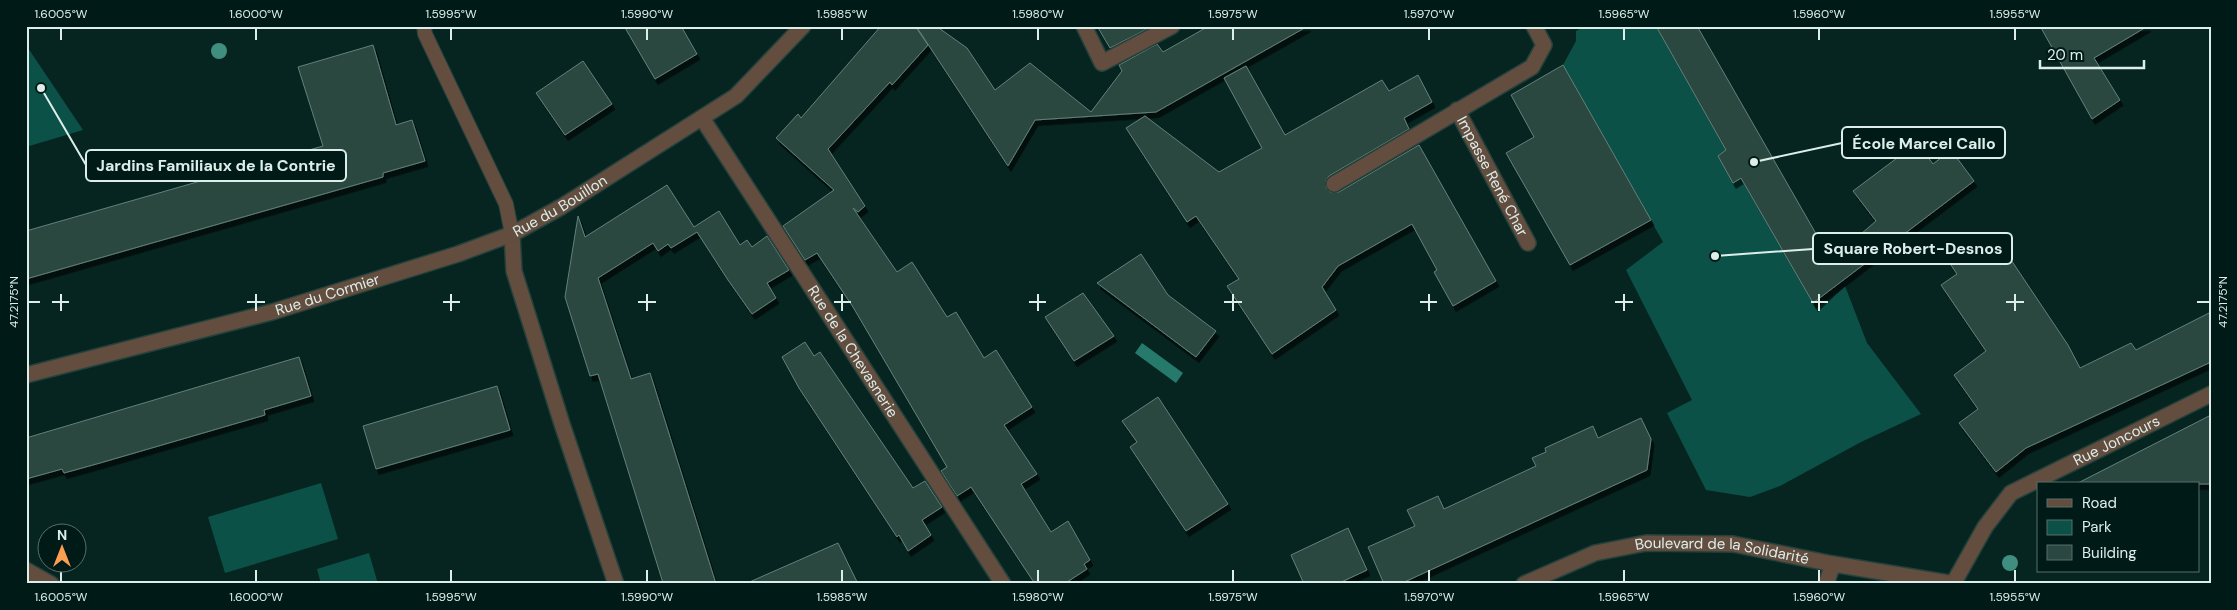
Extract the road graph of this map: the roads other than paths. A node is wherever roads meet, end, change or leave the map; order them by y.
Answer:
1 (424, 26) edge
2 (803, 26) edge
3 (1084, 26) edge
4 (1172, 26) edge
5 (1534, 26) edge
6 (1457, 110) junction
7 (702, 118) junction
8 (1334, 184) dead end
9 (512, 234) junction
10 (1528, 243) dead end
11 (26, 375) edge
12 (2211, 394) edge
13 (1833, 564) junction
14 (26, 570) edge
15 (51, 584) edge
16 (616, 584) edge
17 (1003, 584) edge
18 (1524, 584) edge
19 (1826, 584) edge
20 (1954, 584) edge

1 - 9 lane
2 - 7 street, Rue du Bouillon
3 - 4 street
5 - 6 street, Impasse René Char
6 - 8 street, Impasse René Char
6 - 10 street, Impasse René Char
7 - 9 street, Rue du Bouillon
7 - 17 street, Rue de la Chevasnerie
9 - 11 street, Rue du Cormier
9 - 16 street, Rue du Bouillon
12 - 20 street, Rue Joncours
13 - 18 street, Boulevard de la Solidarité
13 - 19 street
13 - 20 street, Boulevard de la Solidarité
14 - 15 street

